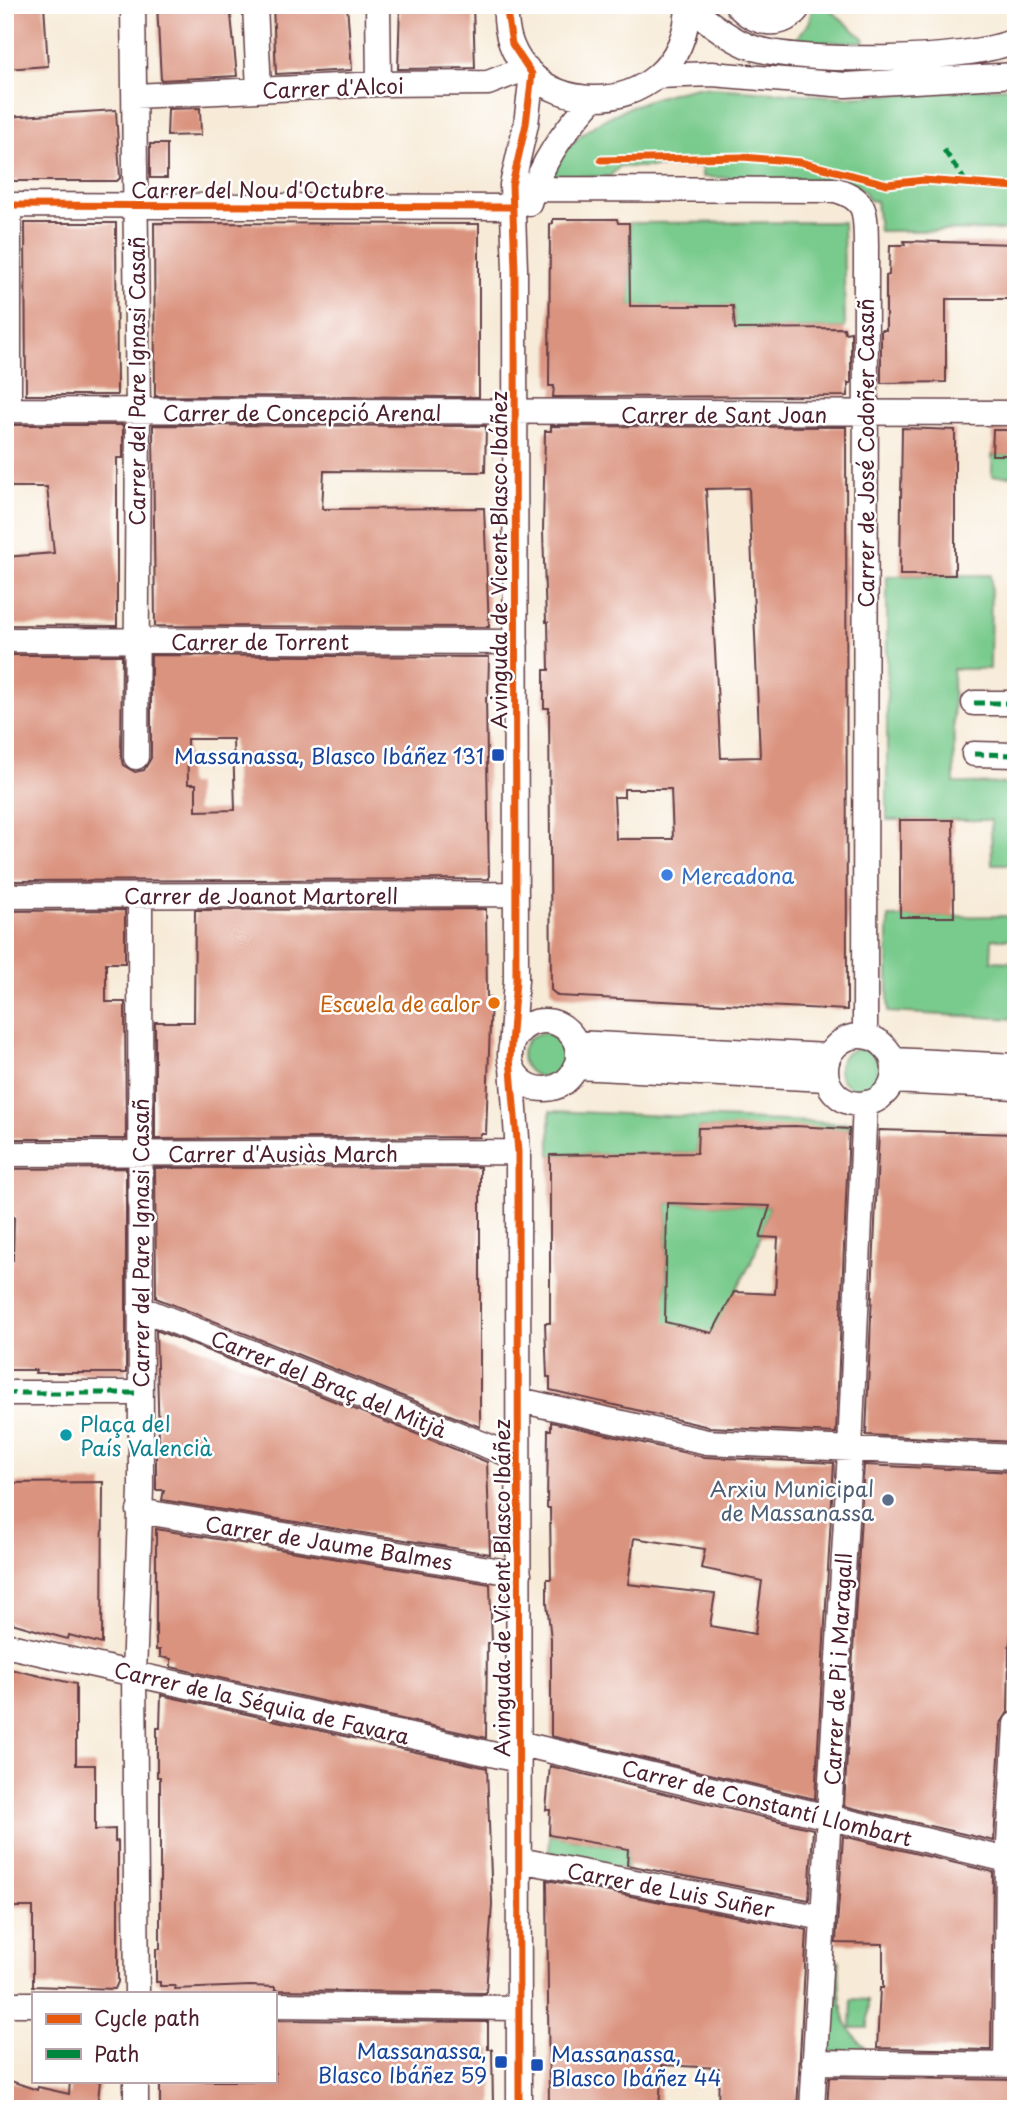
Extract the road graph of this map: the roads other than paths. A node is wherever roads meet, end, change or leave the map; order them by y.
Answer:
1 (133, 5) edge
2 (255, 5) edge
3 (378, 5) edge
4 (506, 5) edge
5 (737, 5) edge
6 (800, 5) edge
7 (688, 6) edge
8 (1016, 40) edge
9 (530, 71) junction
10 (1016, 75) edge
11 (658, 76) junction
12 (379, 84) junction
13 (259, 90) junction
14 (135, 96) junction
15 (592, 100) junction
16 (533, 189) junction
17 (7, 205) edge
18 (136, 206) junction
19 (511, 207) junction
20 (515, 269) junction
21 (7, 411) edge
22 (138, 411) junction
23 (1016, 413) edge
24 (515, 414) junction
25 (865, 414) junction
26 (5, 640) edge
27 (135, 640) junction
28 (516, 642) junction
29 (974, 703) dead end
30 (1016, 703) edge
31 (975, 754) dead end
32 (1016, 755) edge
33 (136, 757) dead end
34 (516, 894) junction
35 (5, 896) edge
36 (140, 896) junction
37 (516, 981) junction
38 (548, 1021) junction
39 (865, 1035) junction
40 (576, 1055) junction
41 (511, 1058) junction
42 (1016, 1066) edge
43 (828, 1068) junction
44 (893, 1071) junction
45 (555, 1086) junction
46 (1016, 1087) edge
47 (866, 1103) junction
48 (141, 1153) junction
49 (518, 1153) junction
50 (5, 1154) edge
51 (140, 1308) junction
52 (5, 1393) edge
53 (139, 1393) junction
54 (519, 1400) junction
55 (850, 1451) junction
56 (1016, 1457) edge
57 (517, 1458) junction
58 (139, 1511) junction
59 (519, 1574) junction
60 (5, 1645) edge
61 (134, 1673) junction
62 (1016, 1724) edge
63 (518, 1752) junction
64 (828, 1817) junction
65 (519, 1860) junction
66 (1012, 1861) edge
67 (823, 1917) junction
68 (137, 1992) edge
69 (5, 2004) edge
70 (32, 2004) edge
71 (276, 2005) edge
72 (519, 2008) junction
73 (814, 2062) junction
74 (1011, 2064) edge
75 (136, 2082) edge
76 (136, 2109) edge
77 (519, 2109) edge
78 (812, 2109) edge

1 - 14 street, Carrer del Pare Ignasi Casañ
2 - 13 street
3 - 12 street
4 - 9 street
5 - 6 street
7 - 8 street
7 - 11 street
9 - 12 street, Carrer d'Alcoi
9 - 15 street
9 - 19 street, Avinguda de Vicent Blasco Ibáñez
10 - 11 street
11 - 15 street
12 - 13 street, Carrer d'Alcoi
13 - 14 street, Carrer d'Alcoi
14 - 18 street, Carrer del Pare Ignasi Casañ
15 - 16 street, Avinguda de Vicent Blasco Ibáñez
16 - 20 street, Avinguda de Vicent Blasco Ibáñez
16 - 25 street, Carrer de José Codoñer Casañ
17 - 18 street, Carrer del Nou d'Octubre
17 - 21 street
18 - 19 street, Carrer del Nou d'Octubre
18 - 22 street, Carrer del Pare Ignasi Casañ
19 - 20 street, Avinguda de Vicent Blasco Ibáñez
20 - 24 street, Avinguda de Vicent Blasco Ibáñez
21 - 22 street, Carrer de Concepció Arenal
22 - 24 street, Carrer de Concepció Arenal
22 - 27 street, Carrer del Pare Ignasi Casañ
23 - 25 street, Carrer de Sant Joan
24 - 25 street, Carrer de Sant Joan
24 - 28 street, Avinguda de Vicent Blasco Ibáñez
25 - 39 street, Carrer de José Codoñer Casañ
26 - 27 street, Carrer de Torrent
27 - 28 street, Carrer de Torrent
27 - 33 street, Carrer del Pare Ignasi Casañ
28 - 34 street, Avinguda de Vicent Blasco Ibáñez
29 - 30 street
31 - 32 street
34 - 36 street, Carrer de Joanot Martorell
34 - 37 street, Avinguda de Vicent Blasco Ibáñez
35 - 36 street, Carrer de Joanot Martorell
36 - 48 street, Carrer del Pare Ignasi Casañ
37 - 38 street
37 - 41 street, Avinguda de Vicent Blasco Ibáñez
38 - 40 street
38 - 41 street
39 - 43 street
39 - 44 street
40 - 43 street
40 - 45 street
41 - 45 street
41 - 49 street, Avinguda de Vicent Blasco Ibáñez
42 - 44 street
43 - 47 street
44 - 46 street
44 - 47 street
45 - 49 street, Avinguda de Vicent Blasco Ibáñez
47 - 55 street, Carrer de Pi i Maragall
48 - 49 street, Carrer d'Ausiàs March
48 - 50 street, Carrer d'Ausiàs March
48 - 51 street, Carrer del Pare Ignasi Casañ
49 - 54 street, Avinguda de Vicent Blasco Ibáñez
51 - 53 street, Carrer del Pare Ignasi Casañ
51 - 57 street, Carrer del Braç del Mitjà
52 - 53 street
53 - 58 street, Carrer del Pare Ignasi Casañ
54 - 55 street
54 - 57 street, Avinguda de Vicent Blasco Ibáñez
55 - 56 street
55 - 64 street, Carrer de Pi i Maragall
57 - 59 street, Avinguda de Vicent Blasco Ibáñez
58 - 59 street, Carrer de Jaume Balmes
58 - 61 street, Carrer del Pare Ignasi Casañ
59 - 63 street, Avinguda de Vicent Blasco Ibáñez
60 - 61 street, Carrer de la Séquia de Favara
61 - 63 street, Carrer de la Séquia de Favara
61 - 68 street, Carrer del Pare Ignasi Casañ
62 - 66 street
63 - 64 street, Carrer de Constantí Llombart
63 - 65 street, Avinguda de Vicent Blasco Ibáñez
64 - 66 street, Carrer de Constantí Llombart
64 - 67 street, Carrer de Pi i Maragall
65 - 67 street, Carrer de Luis Suñer
65 - 72 street, Avinguda de Vicent Blasco Ibáñez
66 - 74 street
67 - 73 street, Carrer de Pi i Maragall
69 - 70 street
71 - 72 street
72 - 77 street, Avinguda de Vicent Blasco Ibáñez
73 - 74 street
73 - 78 street, Carrer de Pi i Maragall
75 - 76 street

